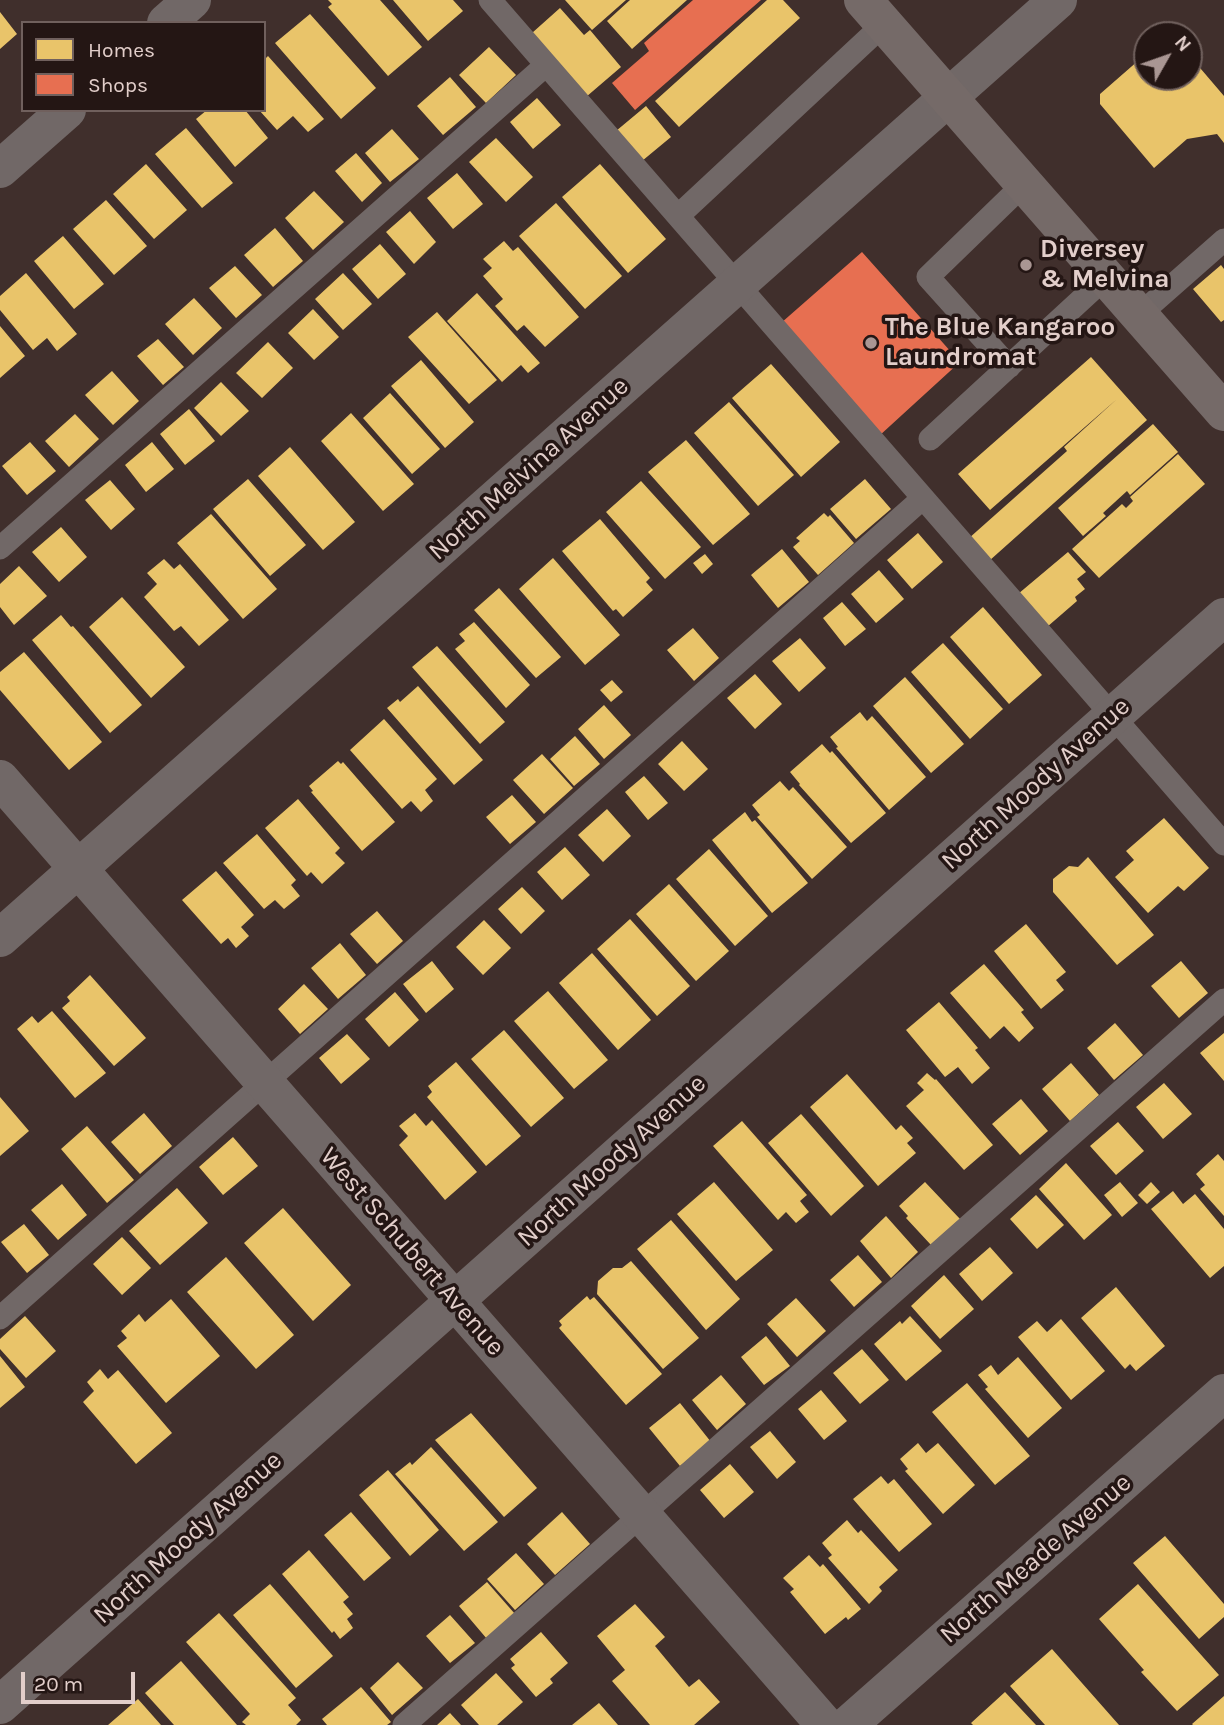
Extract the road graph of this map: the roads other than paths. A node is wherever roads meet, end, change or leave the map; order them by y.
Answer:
1 (192, 0) edge
2 (489, 0) edge
3 (1058, 0) edge
4 (874, 12) edge
5 (168, 21) edge
6 (546, 65) junction
7 (948, 97) junction
8 (65, 112) edge
9 (0, 169) edge
10 (1024, 184) junction
11 (678, 216) junction
12 (1224, 240) edge
13 (1106, 278) junction
14 (736, 284) junction
15 (1139, 315) junction
16 (1009, 367) junction
17 (1224, 412) edge
18 (930, 439) dead end
19 (923, 498) junction
20 (0, 548) edge
21 (1224, 617) edge
22 (1113, 716) junction
23 (0, 779) edge
24 (1224, 844) edge
25 (78, 869) junction
26 (0, 938) edge
27 (1224, 1000) edge
28 (264, 1082) junction
29 (455, 1301) junction
30 (0, 1318) edge
31 (1224, 1393) edge
32 (641, 1514) junction
33 (0, 1705) edge
34 (404, 1725) edge
35 (825, 1725) edge
36 (848, 1725) edge

1 - 5 street
2 - 6 lane
3 - 7 street, North Melvina Avenue
4 - 7 main road
4 - 11 lane
6 - 11 lane
6 - 20 lane
7 - 10 main road
7 - 14 street, North Melvina Avenue
8 - 9 street
10 - 13 main road
10 - 16 lane
11 - 14 lane
12 - 15 lane
13 - 15 main road
13 - 16 lane
14 - 19 lane
14 - 25 street, North Melvina Avenue
15 - 17 main road
16 - 18 lane
19 - 22 lane
19 - 28 lane
21 - 22 street, North Moody Avenue
22 - 24 lane
22 - 29 street, North Moody Avenue
23 - 25 street, West Schubert Avenue
25 - 26 street, North Melvina Avenue
25 - 28 street, West Schubert Avenue
27 - 32 lane
28 - 29 street, West Schubert Avenue
28 - 30 lane
29 - 32 street, West Schubert Avenue
29 - 33 street, North Moody Avenue
31 - 36 street, North Meade Avenue
32 - 34 lane
32 - 35 street, West Schubert Avenue

